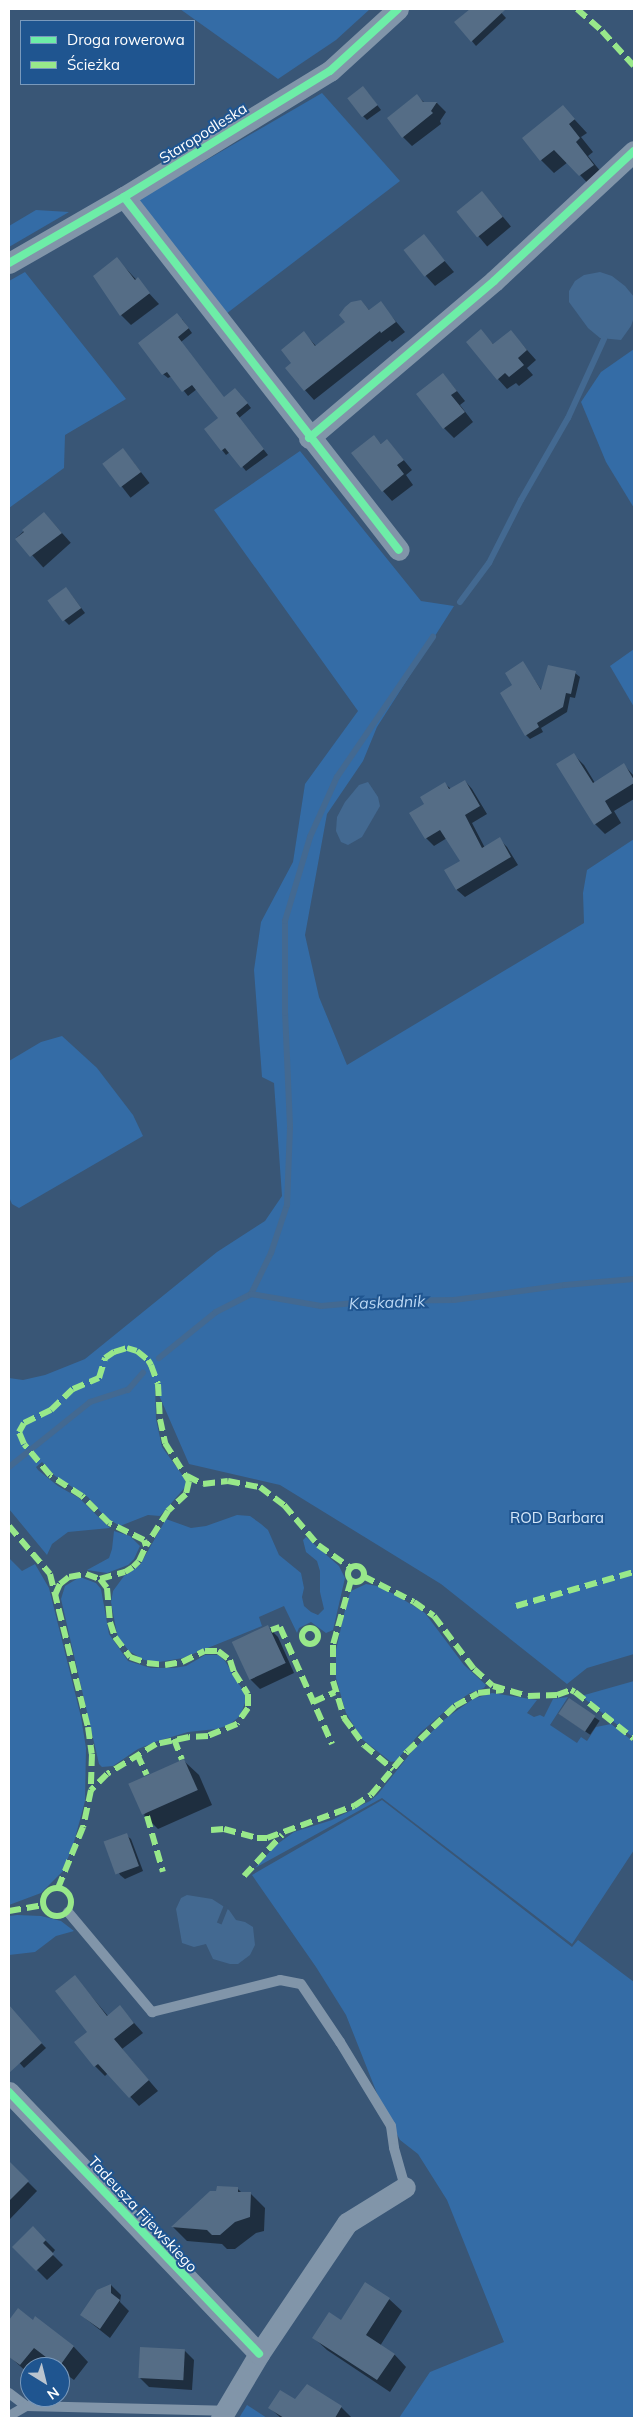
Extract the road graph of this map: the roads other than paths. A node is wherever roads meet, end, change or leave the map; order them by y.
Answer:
1 (398, 9) edge
2 (634, 151) edge
3 (124, 198) junction
4 (9, 262) edge
5 (309, 438) junction
6 (398, 550) dead end
7 (68, 1912) dead end
8 (9, 2092) edge
9 (405, 2187) joint
10 (259, 2354) junction
11 (9, 2393) edge
12 (20, 2401) edge
13 (24, 2407) edge
14 (48, 2407) edge
15 (222, 2415) edge
16 (9, 2416) edge

1 - 3 street, Staropodleska
2 - 5 street
3 - 4 street, Staropodleska
3 - 5 street
5 - 6 street
7 - 9 lane
8 - 10 street, Tadeusza Fijewskiego
9 - 10 street
10 - 15 street
11 - 12 lane
13 - 16 lane
14 - 15 lane

